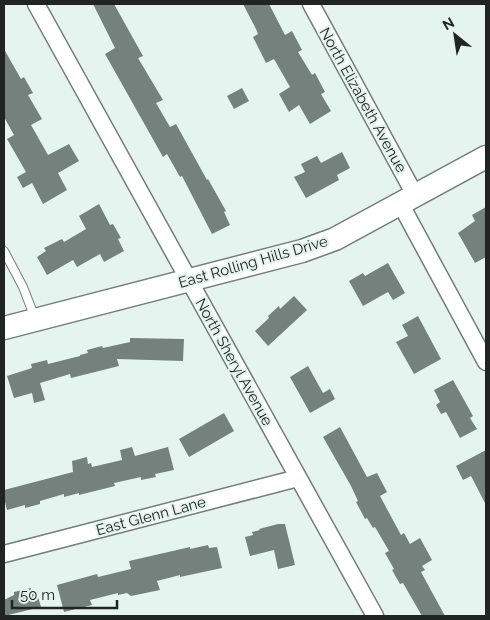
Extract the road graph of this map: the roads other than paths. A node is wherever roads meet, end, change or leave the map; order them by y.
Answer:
1 (36, 4) edge
2 (311, 4) edge
3 (486, 157) edge
4 (408, 199) junction
5 (4, 251) edge
6 (189, 280) junction
7 (35, 320) junction
8 (4, 328) edge
9 (486, 362) edge
10 (298, 478) junction
11 (4, 554) edge
12 (375, 616) edge

1 - 6 street, North Sheryl Avenue
2 - 4 street, North Elizabeth Avenue
3 - 4 street, East Rolling Hills Drive
4 - 6 street, East Rolling Hills Drive
4 - 9 street, North Elizabeth Avenue
5 - 7 lane
6 - 7 street, East Rolling Hills Drive
6 - 10 street, North Sheryl Avenue
7 - 8 street, East Rolling Hills Drive
10 - 11 street, East Glenn Lane
10 - 12 street, North Sheryl Avenue

